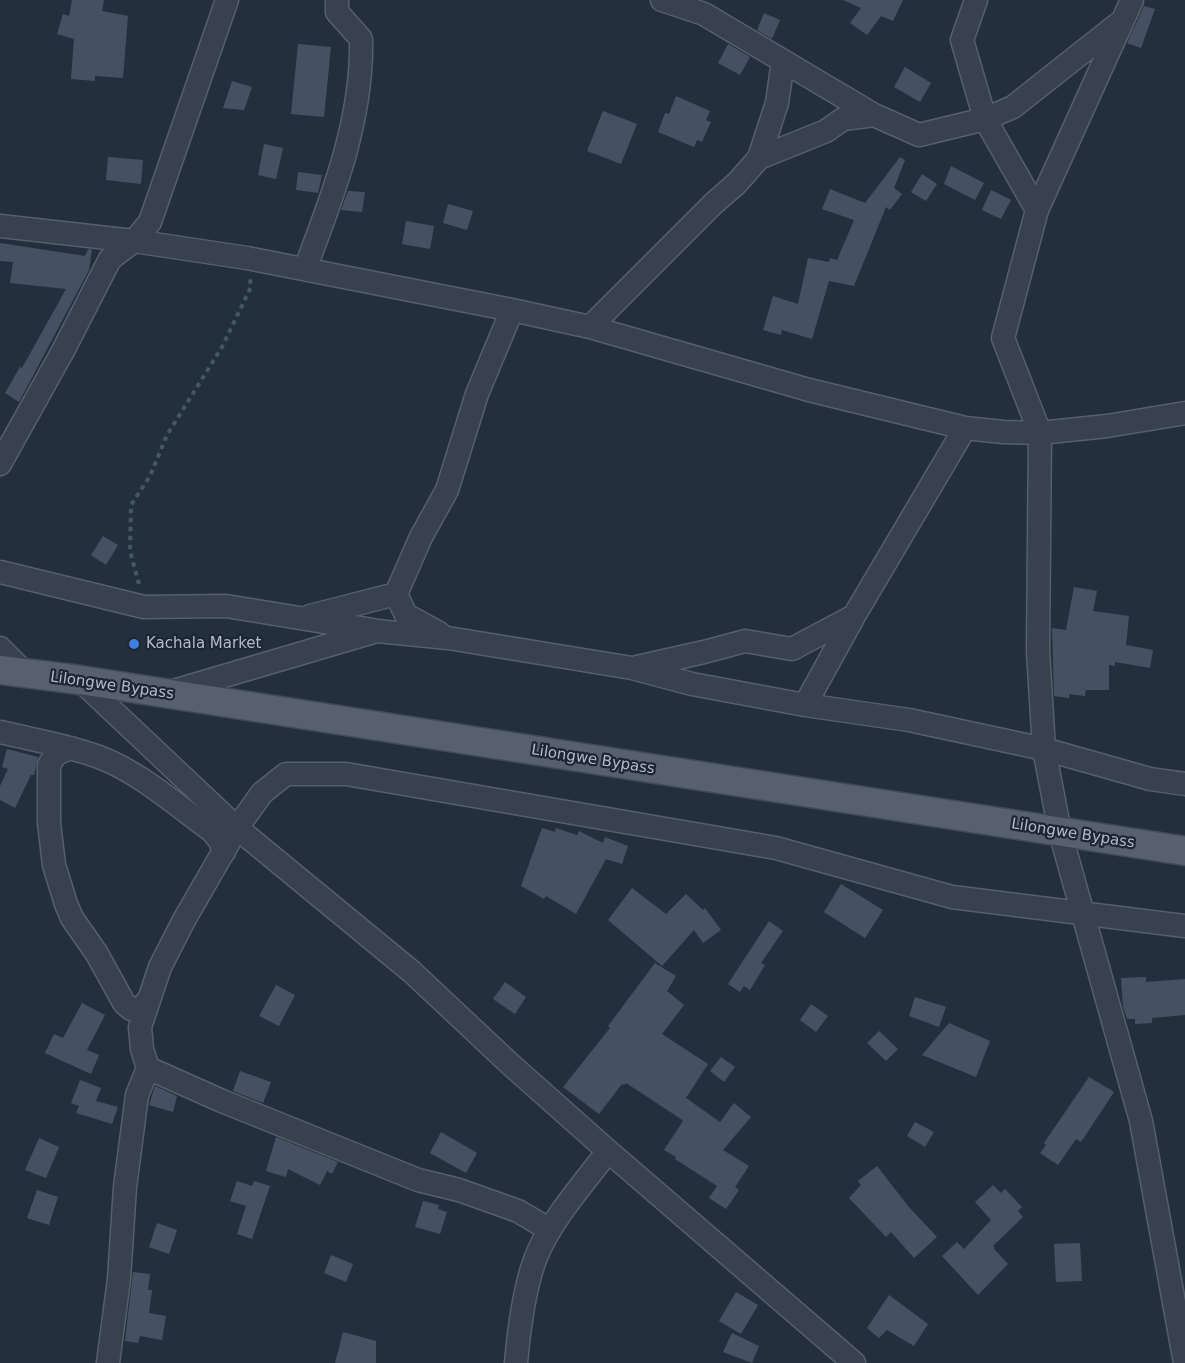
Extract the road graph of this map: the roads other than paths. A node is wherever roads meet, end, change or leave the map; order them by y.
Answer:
1 (227, 0) edge
2 (337, 0) edge
3 (662, 0) edge
4 (976, 0) edge
5 (1132, 0) edge
6 (1121, 22) junction
7 (783, 61) junction
8 (874, 115) junction
9 (985, 119) junction
10 (759, 158) junction
11 (1037, 210) junction
12 (0, 226) edge
13 (134, 241) junction
14 (305, 269) junction
15 (512, 310) junction
16 (590, 327) junction
17 (1185, 413) edge
18 (965, 428) junction
19 (1040, 433) junction
20 (0, 464) edge
21 (0, 572) edge
22 (396, 594) junction
23 (854, 616) junction
24 (303, 618) junction
25 (377, 631) junction
26 (448, 639) junction
27 (0, 648) edge
28 (632, 668) junction
29 (13, 671) edge
30 (80, 680) junction
31 (166, 694) junction
32 (805, 705) junction
33 (0, 732) edge
34 (71, 748) junction
35 (1044, 748) junction
36 (1185, 784) edge
37 (237, 828) junction
38 (1060, 832) junction
39 (224, 852) junction
40 (1185, 852) edge
41 (1083, 914) junction
42 (1185, 926) edge
43 (148, 1000) junction
44 (148, 1068) junction
45 (608, 1151) junction
46 (550, 1230) junction
47 (108, 1363) edge
48 (516, 1363) edge
49 (854, 1363) edge
50 (1185, 1363) edge

1 - 13 street
2 - 14 street
3 - 7 street
4 - 9 street
5 - 6 street
6 - 9 street
6 - 11 street
7 - 8 street
7 - 10 street
8 - 9 street
8 - 10 street
9 - 11 street
10 - 16 street
11 - 19 street
12 - 13 street
13 - 14 street
13 - 20 street
14 - 15 street
15 - 16 street
15 - 22 street
16 - 18 street
17 - 19 street
18 - 19 street
18 - 23 street
19 - 35 street
21 - 24 street
22 - 24 street
22 - 26 street
23 - 28 street
23 - 32 street
24 - 25 street
25 - 26 street
25 - 31 street
26 - 28 street
27 - 29 street
28 - 32 street
29 - 30 main road, Lilongwe Bypass
30 - 31 main road, Lilongwe Bypass
30 - 37 street
31 - 38 main road, Lilongwe Bypass
32 - 35 street
33 - 34 street
34 - 39 street
34 - 43 street
35 - 36 street
35 - 38 street
37 - 39 street
37 - 41 street
37 - 45 street
38 - 40 main road, Lilongwe Bypass
38 - 41 street
39 - 43 street
41 - 42 street
41 - 50 street
43 - 44 street
44 - 46 street
44 - 47 street
45 - 46 street
45 - 49 street
46 - 48 street

